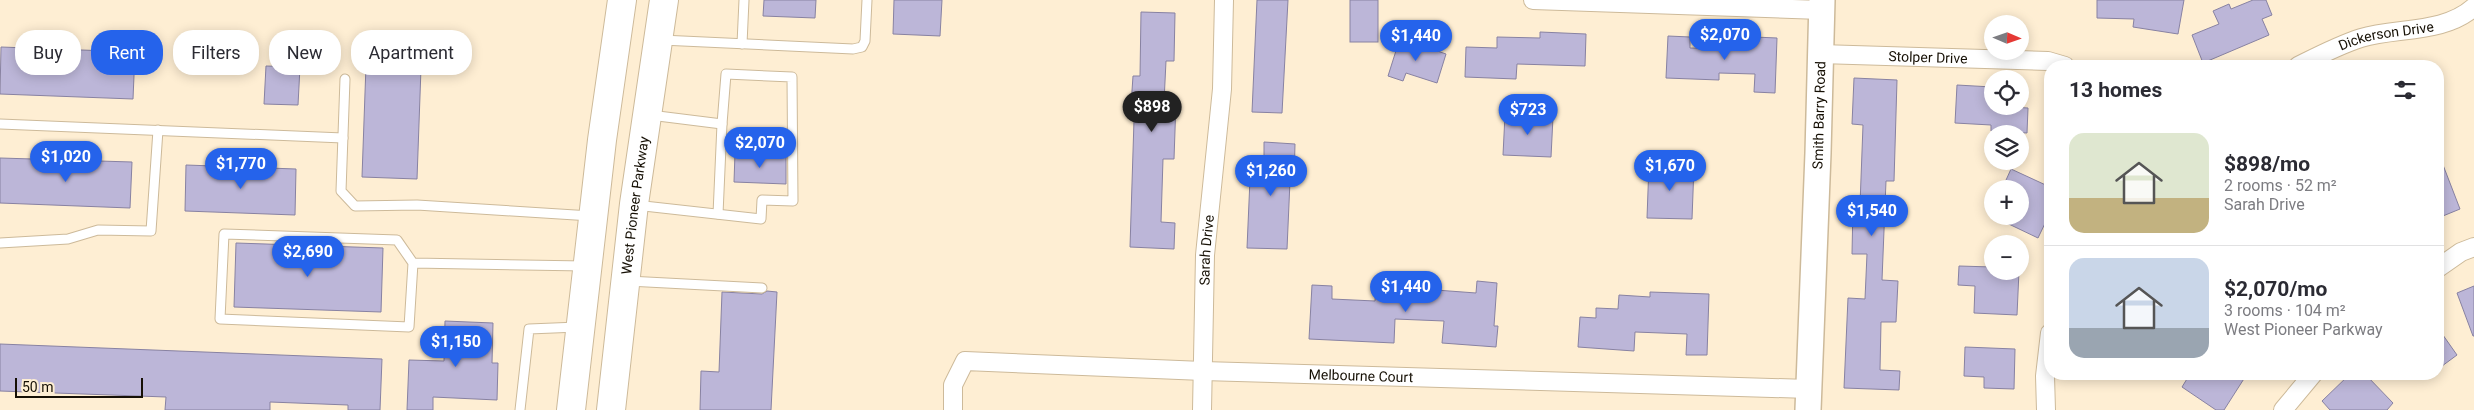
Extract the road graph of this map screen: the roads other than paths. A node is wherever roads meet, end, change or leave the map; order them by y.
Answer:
1 (622, 0) edge
2 (664, 0) edge
3 (744, 0) edge
4 (867, 0) edge
5 (1224, 0) edge
6 (1533, 0) edge
7 (1821, 5) edge
8 (2474, 7) edge
9 (658, 40) junction
10 (742, 44) junction
11 (1820, 54) junction
12 (2312, 60) edge
13 (2044, 61) edge
14 (345, 79) dead end
15 (647, 114) junction
16 (0, 124) edge
17 (722, 124) junction
18 (158, 130) junction
19 (343, 138) junction
20 (634, 204) junction
21 (718, 214) junction
22 (594, 216) junction
23 (0, 243) edge
24 (2474, 247) edge
25 (413, 263) junction
26 (2444, 264) edge
27 (588, 266) junction
28 (626, 281) junction
29 (762, 288) dead end
30 (581, 327) junction
31 (1203, 371) junction
32 (2045, 380) edge
33 (2309, 380) edge
34 (1808, 400) edge
35 (520, 410) edge
36 (571, 410) edge
37 (611, 410) edge
38 (953, 410) edge
39 (1202, 410) edge
40 (2046, 410) edge
41 (2283, 410) edge

1 - 22 main road
2 - 9 main road, West Pioneer Parkway
3 - 10 lane
4 - 10 lane
5 - 31 street, Sarah Drive
6 - 7 street
7 - 11 street, Smith Barry Road
8 - 12 street, Dickerson Drive
9 - 10 lane
9 - 15 main road, West Pioneer Parkway
11 - 13 street, Stolper Drive
11 - 34 street, Smith Barry Road
14 - 19 lane
15 - 17 lane
15 - 20 main road, West Pioneer Parkway
16 - 18 lane
17 - 21 lane
17 - 21 lane
18 - 19 lane
18 - 23 lane
19 - 22 lane
20 - 21 lane
20 - 28 main road, West Pioneer Parkway
22 - 27 main road
24 - 26 street
25 - 25 lane
25 - 27 lane
27 - 30 main road
28 - 29 lane
28 - 37 main road, West Pioneer Parkway
30 - 35 lane
30 - 36 main road
31 - 34 street, Melbourne Court
31 - 38 street, Melbourne Court
31 - 39 street, Sarah Drive
32 - 40 street
33 - 41 street

